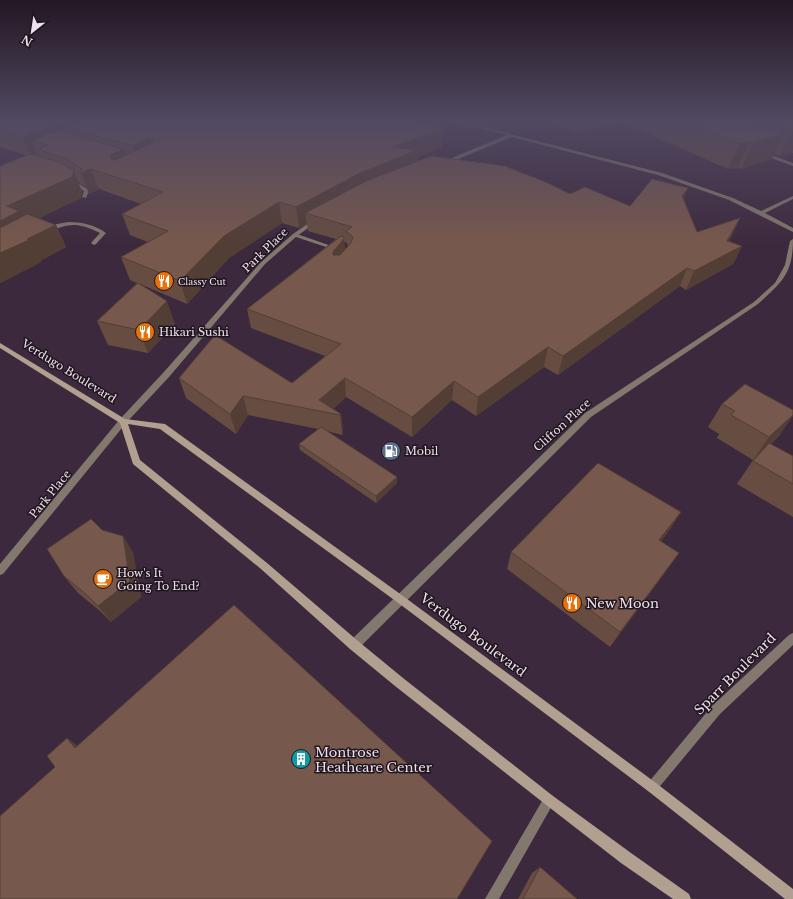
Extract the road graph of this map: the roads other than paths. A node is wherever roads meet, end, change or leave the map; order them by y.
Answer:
1 (450, 161) edge
2 (610, 161) edge
3 (782, 161) edge
4 (793, 165) edge
5 (438, 166) edge
6 (62, 178) edge
7 (84, 197) edge
8 (793, 197) edge
9 (762, 213) junction
10 (319, 219) edge
11 (793, 230) edge
12 (42, 232) edge
13 (294, 235) junction
14 (793, 241) edge
15 (94, 242) dead end
16 (346, 252) edge
17 (0, 345) edge
18 (123, 421) junction
19 (0, 571) edge
20 (400, 599) junction
21 (793, 638) edge
22 (354, 645) junction
23 (652, 787) junction
24 (549, 800) junction
25 (791, 894) edge
26 (492, 899) edge
27 (684, 899) edge

1 - 5 street
2 - 9 street
3 - 4 street
6 - 7 street
8 - 9 street
9 - 11 street
10 - 13 street, Park Place
12 - 15 street
13 - 16 street
13 - 18 street, Park Place
14 - 20 street, Clifton Place
17 - 18 main road, Verdugo Boulevard
18 - 19 street, Park Place
18 - 20 main road, Verdugo Boulevard
18 - 22 main road
20 - 22 street, Clifton Place
20 - 23 main road, Verdugo Boulevard
21 - 23 street, Sparr Boulevard
22 - 24 main road
23 - 25 main road, Verdugo Boulevard
24 - 26 street
24 - 27 main road

